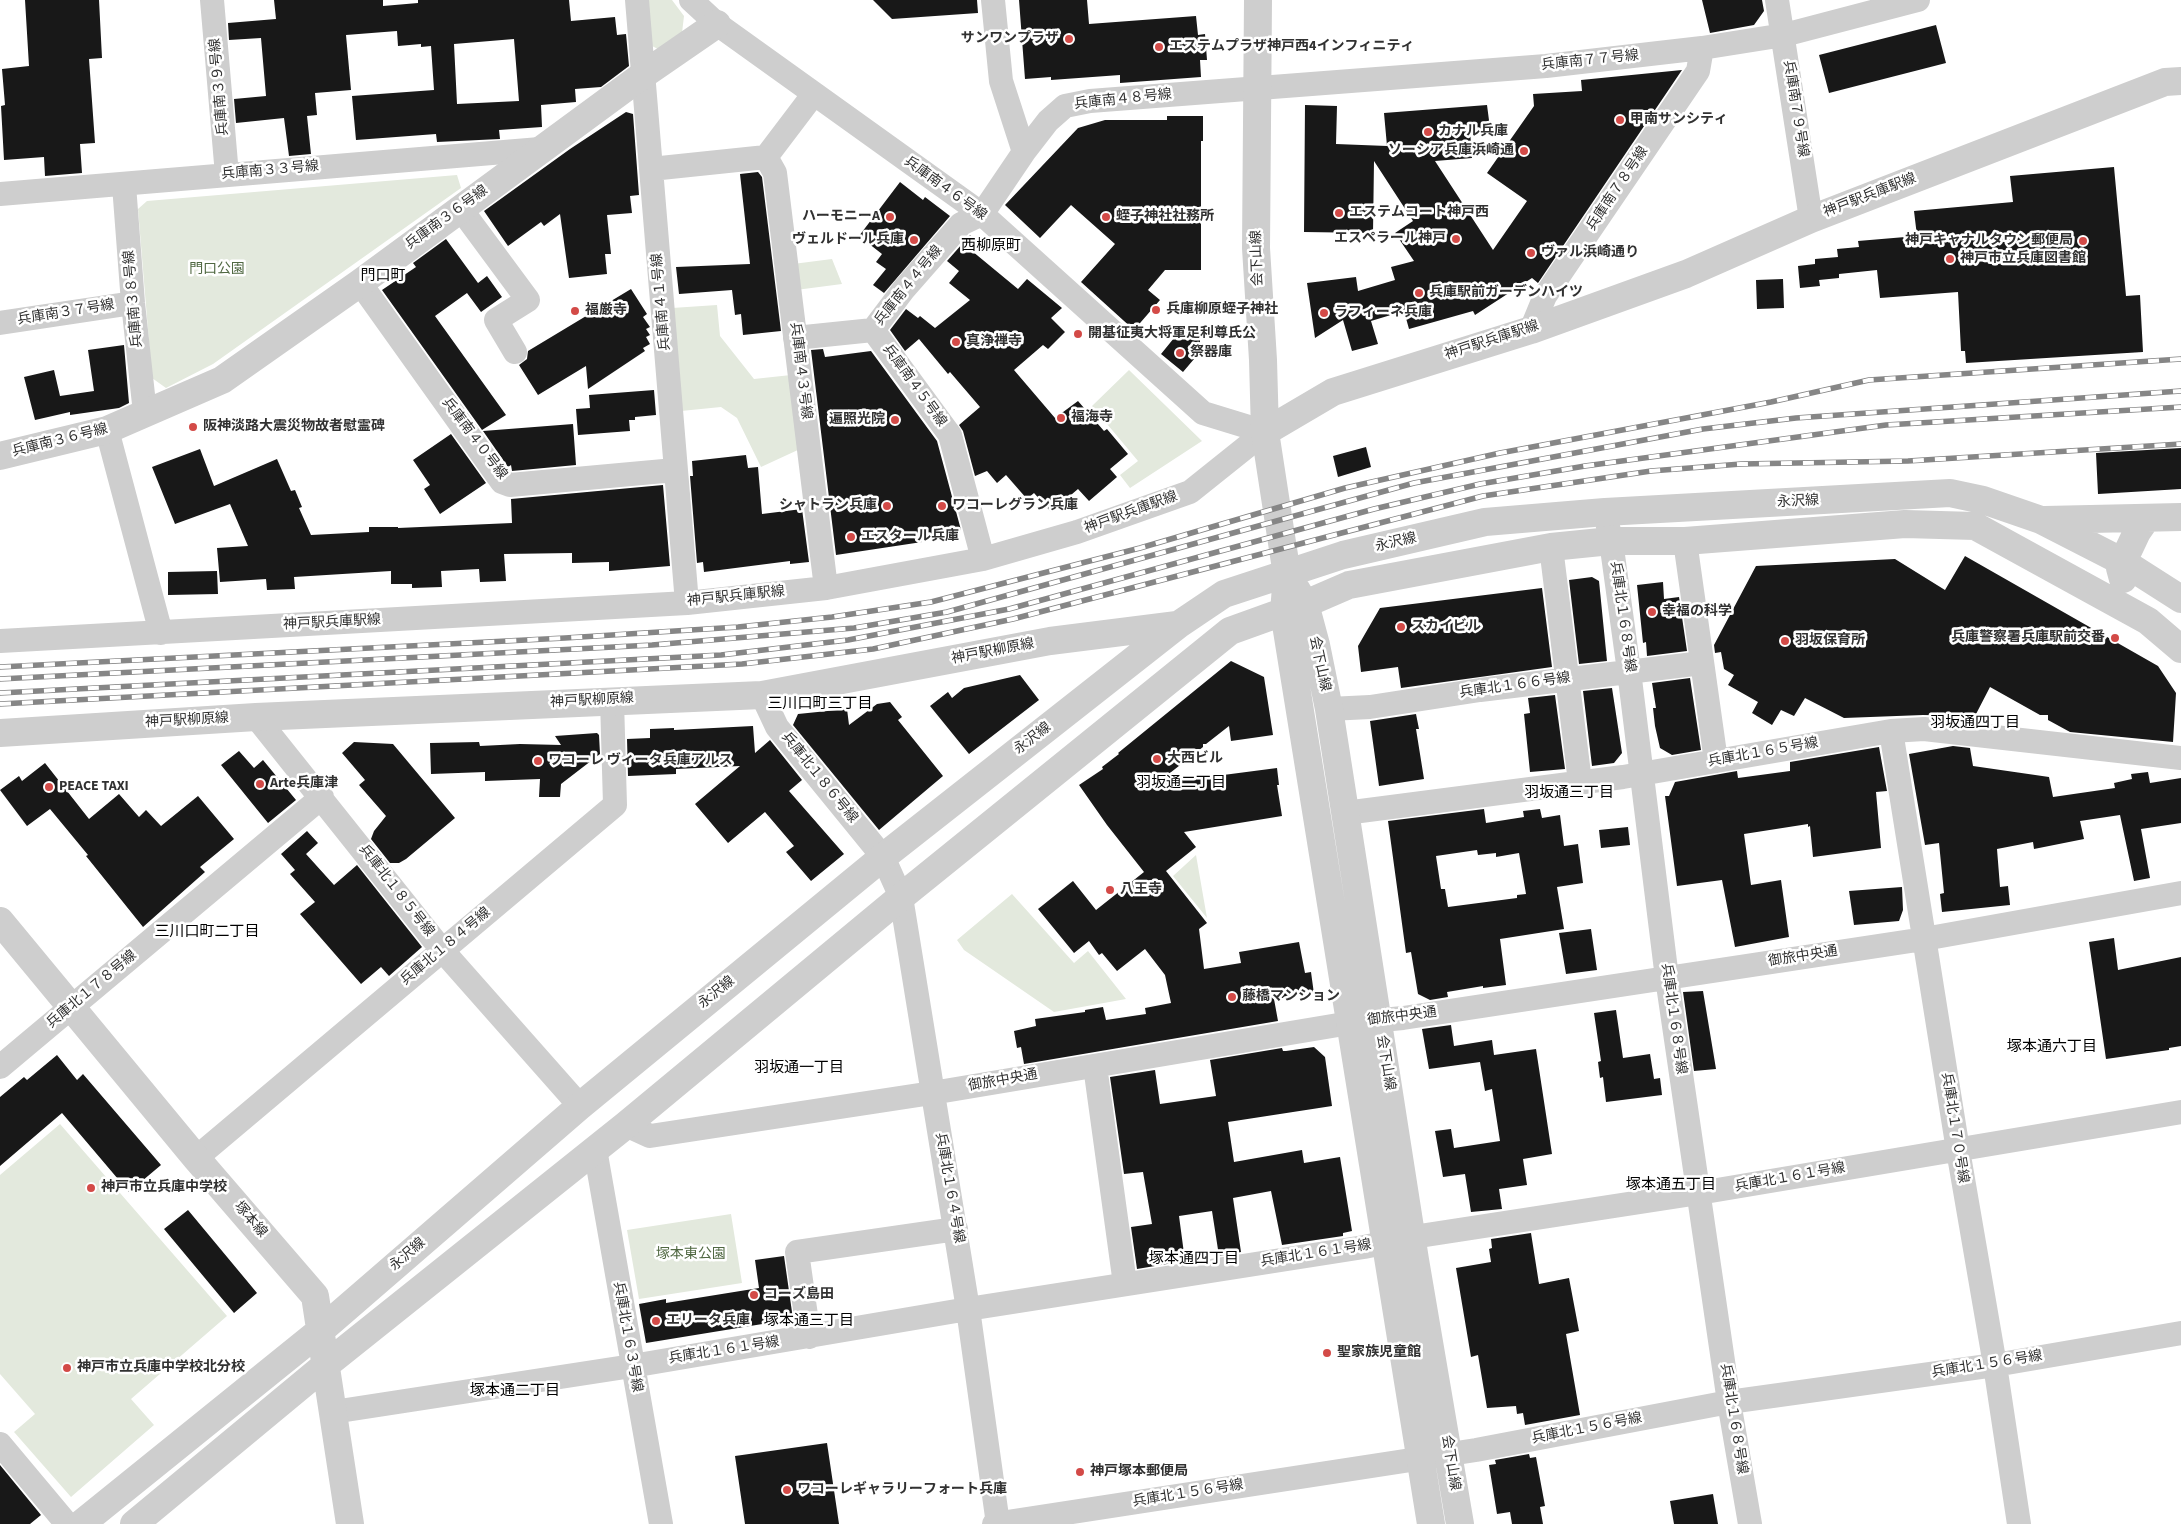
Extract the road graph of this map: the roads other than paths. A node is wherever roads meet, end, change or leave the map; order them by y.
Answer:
1 (212, 0) edge
2 (637, 0) edge
3 (692, 0) edge
4 (993, 0) edge
5 (1258, 0) edge
6 (1777, 0) edge
7 (1918, 0) edge
8 (716, 24) junction
9 (1784, 35) junction
10 (1702, 48) junction
11 (643, 74) junction
12 (2181, 81) edge
13 (1257, 89) junction
14 (814, 95) junction
15 (540, 149) junction
16 (1024, 152) junction
17 (766, 157) junction
18 (651, 169) junction
19 (227, 175) junction
20 (124, 185) junction
21 (0, 194) edge
22 (460, 208) junction
23 (982, 214) junction
24 (1811, 219) junction
25 (360, 283) junction
26 (133, 303) junction
27 (0, 323) edge
28 (873, 330) junction
29 (1531, 330) junction
30 (796, 338) junction
31 (515, 352) dead end
32 (145, 413) junction
33 (107, 430) junction
34 (1265, 432) junction
35 (0, 456) edge
36 (675, 470) junction
37 (1605, 512) junction
38 (2181, 517) edge
39 (2146, 519) junction
40 (2041, 520) junction
41 (1611, 541) junction
42 (1686, 541) junction
43 (1552, 546) junction
44 (984, 559) junction
45 (2123, 562) junction
46 (1287, 575) junction
47 (826, 588) junction
48 (2181, 598) edge
49 (687, 603) junction
50 (1294, 608) junction
51 (1178, 625) junction
52 (2181, 629) edge
53 (161, 633) junction
54 (0, 641) edge
55 (2181, 649) edge
56 (1702, 663) junction
57 (1630, 671) junction
58 (1568, 679) junction
59 (762, 695) junction
60 (612, 700) junction
61 (1329, 708) junction
62 (256, 717) junction
63 (1891, 731) junction
64 (0, 733) edge
65 (2181, 758) edge
66 (1716, 761) junction
67 (1643, 773) junction
68 (1580, 782) junction
69 (322, 798) junction
70 (1346, 813) junction
71 (883, 857) junction
72 (2181, 893) edge
73 (901, 897) junction
74 (0, 921) edge
75 (1924, 939) junction
76 (442, 950) junction
77 (1667, 978) junction
78 (72, 1008) junction
79 (1378, 1019) junction
80 (1350, 1023) junction
81 (1095, 1066) junction
82 (0, 1067) edge
83 (932, 1093) junction
84 (580, 1106) junction
85 (2181, 1112) edge
86 (626, 1125) junction
87 (595, 1149) junction
88 (1958, 1150) junction
89 (196, 1158) junction
90 (1699, 1193) junction
91 (956, 1229) junction
92 (1413, 1237) junction
93 (1386, 1242) junction
94 (1125, 1284) junction
95 (968, 1309) junction
96 (320, 1331) junction
97 (2181, 1333) edge
98 (809, 1337) junction
99 (327, 1364) junction
100 (1995, 1365) junction
101 (632, 1366) junction
102 (1729, 1402) junction
103 (333, 1412) junction
104 (0, 1444) edge
105 (1448, 1454) junction
106 (1421, 1458) junction
107 (67, 1524) edge
108 (81, 1524) edge
109 (134, 1524) edge
110 (350, 1524) edge
111 (662, 1524) edge
112 (996, 1524) edge
113 (1431, 1524) edge
114 (1460, 1524) edge
115 (1750, 1524) edge
116 (2019, 1524) edge

1 - 19 street, 兵庫南３９号線
2 - 11 street, 兵庫南４１号線
3 - 8 street, 兵庫南４６号線
4 - 16 street
5 - 13 street, 会下山線
6 - 9 street, 兵庫南７９号線
7 - 9 street, 兵庫南７７号線
8 - 11 street, 兵庫南３６号線
8 - 14 street, 兵庫南４６号線
9 - 10 street, 兵庫南７７号線
9 - 24 street, 兵庫南７９号線
10 - 13 street, 兵庫南７７号線
10 - 29 street, 兵庫南７８号線
11 - 15 street, 兵庫南３６号線
11 - 18 street, 兵庫南４１号線
12 - 24 street, 神戸駅兵庫駅線
13 - 16 street, 兵庫南４８号線
13 - 34 street, 会下山線
14 - 17 street
14 - 23 street, 兵庫南４６号線
15 - 19 street, 兵庫南３３号線
15 - 22 street, 兵庫南３６号線
16 - 23 street, 兵庫南４８号線
17 - 18 street
17 - 30 street, 兵庫南４３号線
18 - 36 street, 兵庫南４１号線
19 - 20 street, 兵庫南３３号線
20 - 21 street, 兵庫南３３号線
20 - 26 street, 兵庫南３８号線
22 - 25 street, 兵庫南３６号線
22 - 31 street
23 - 28 street, 兵庫南４４号線
23 - 34 street, 兵庫南４６号線
24 - 29 street, 神戸駅兵庫駅線
25 - 32 street, 兵庫南３６号線
25 - 36 street, 兵庫南４０号線
26 - 27 street, 兵庫南３７号線
26 - 32 street, 兵庫南３８号線
28 - 30 street, 兵庫南４４号線
28 - 44 street, 兵庫南４５号線
29 - 34 street, 神戸駅兵庫駅線
30 - 47 street, 兵庫南４３号線
32 - 33 street, 兵庫南３６号線
33 - 35 street, 兵庫南３６号線
33 - 53 street
34 - 44 street, 神戸駅兵庫駅線
34 - 46 street, 会下山線
36 - 49 street, 兵庫南４１号線
37 - 40 street, 永沢線
37 - 41 street, 兵庫北１６８号線
37 - 46 street, 永沢線
38 - 39 street
39 - 40 street
39 - 45 street
40 - 45 street, 永沢線
41 - 42 street
41 - 43 street
41 - 57 street, 兵庫北１６８号線
42 - 55 street
42 - 56 street
43 - 50 street
43 - 58 street
44 - 47 street, 神戸駅兵庫駅線
45 - 48 street, 永沢線
45 - 52 street
46 - 50 street, 会下山線
46 - 51 street, 永沢線
47 - 49 street, 神戸駅兵庫駅線
49 - 53 street, 神戸駅兵庫駅線
50 - 61 street, 会下山線
50 - 73 street
50 - 80 street, 会下山線
51 - 59 street, 神戸駅柳原線
51 - 71 street, 永沢線
53 - 54 street, 神戸駅兵庫駅線
56 - 57 street, 兵庫北１６６号線
56 - 66 street
57 - 58 street, 兵庫北１６６号線
57 - 67 street, 兵庫北１６８号線
58 - 61 street, 兵庫北１６６号線
58 - 68 street
59 - 60 street, 神戸駅柳原線
59 - 71 street, 兵庫北１８６号線
60 - 62 street, 神戸駅柳原線
60 - 76 street, 兵庫北１８４号線
61 - 70 street, 会下山線
62 - 64 street, 神戸駅柳原線
62 - 69 street, 兵庫北１８５号線
63 - 65 street, 兵庫北１６５号線
63 - 66 street, 兵庫北１６５号線
63 - 75 street, 兵庫北１７０号線
66 - 67 street, 兵庫北１６５号線
67 - 68 street, 兵庫北１６５号線
67 - 77 street, 兵庫北１６８号線
68 - 70 street, 兵庫北１６５号線
69 - 76 street, 兵庫北１８５号線
69 - 78 street, 兵庫北１７８号線
70 - 79 street, 会下山線
71 - 73 street, 兵庫北１６４号線
71 - 84 street, 永沢線
72 - 75 street, 御旅中央通
73 - 83 street, 兵庫北１６４号線
73 - 86 street
74 - 78 street, 塚本線
75 - 77 street, 御旅中央通
75 - 88 street, 兵庫北１７０号線
76 - 84 street, 兵庫北１８５号線
76 - 89 street, 兵庫北１８４号線
77 - 79 street, 御旅中央通
77 - 90 street, 兵庫北１６８号線
78 - 82 street, 兵庫北１７８号線
78 - 89 street, 塚本線
79 - 80 street, 御旅中央通
79 - 92 street, 会下山線
80 - 81 street, 御旅中央通
80 - 93 street, 会下山線
81 - 83 street, 御旅中央通
81 - 94 street
83 - 86 street, 御旅中央通
83 - 91 street, 兵庫北１６４号線
84 - 96 street, 永沢線
85 - 88 street, 兵庫北１６１号線
86 - 87 street
87 - 99 street
87 - 101 street, 兵庫北１６３号線
88 - 90 street, 兵庫北１６１号線
88 - 100 street, 兵庫北１７０号線
89 - 96 street, 塚本線
90 - 92 street, 兵庫北１６１号線
90 - 102 street, 兵庫北１６８号線
91 - 95 street, 兵庫北１６４号線
91 - 98 street
92 - 93 street, 兵庫北１６１号線
92 - 105 street, 会下山線
93 - 94 street, 兵庫北１６１号線
93 - 106 street, 会下山線
94 - 95 street, 兵庫北１６１号線
95 - 98 street, 兵庫北１６１号線
95 - 112 street, 兵庫北１６４号線
96 - 99 street, 塚本線
96 - 108 street, 永沢線
97 - 100 street, 兵庫北１５６号線
98 - 101 street, 兵庫北１６１号線
99 - 103 street, 塚本線
99 - 109 street
100 - 102 street, 兵庫北１５６号線
100 - 116 street, 兵庫北１７０号線
101 - 103 street, 兵庫北１６１号線
101 - 111 street, 兵庫北１６３号線
102 - 105 street, 兵庫北１５６号線
102 - 115 street, 兵庫北１６８号線
103 - 110 street, 塚本線
104 - 107 street
105 - 106 street, 兵庫北１５６号線
105 - 114 street, 会下山線
106 - 112 street, 兵庫北１５６号線
106 - 113 street, 会下山線

